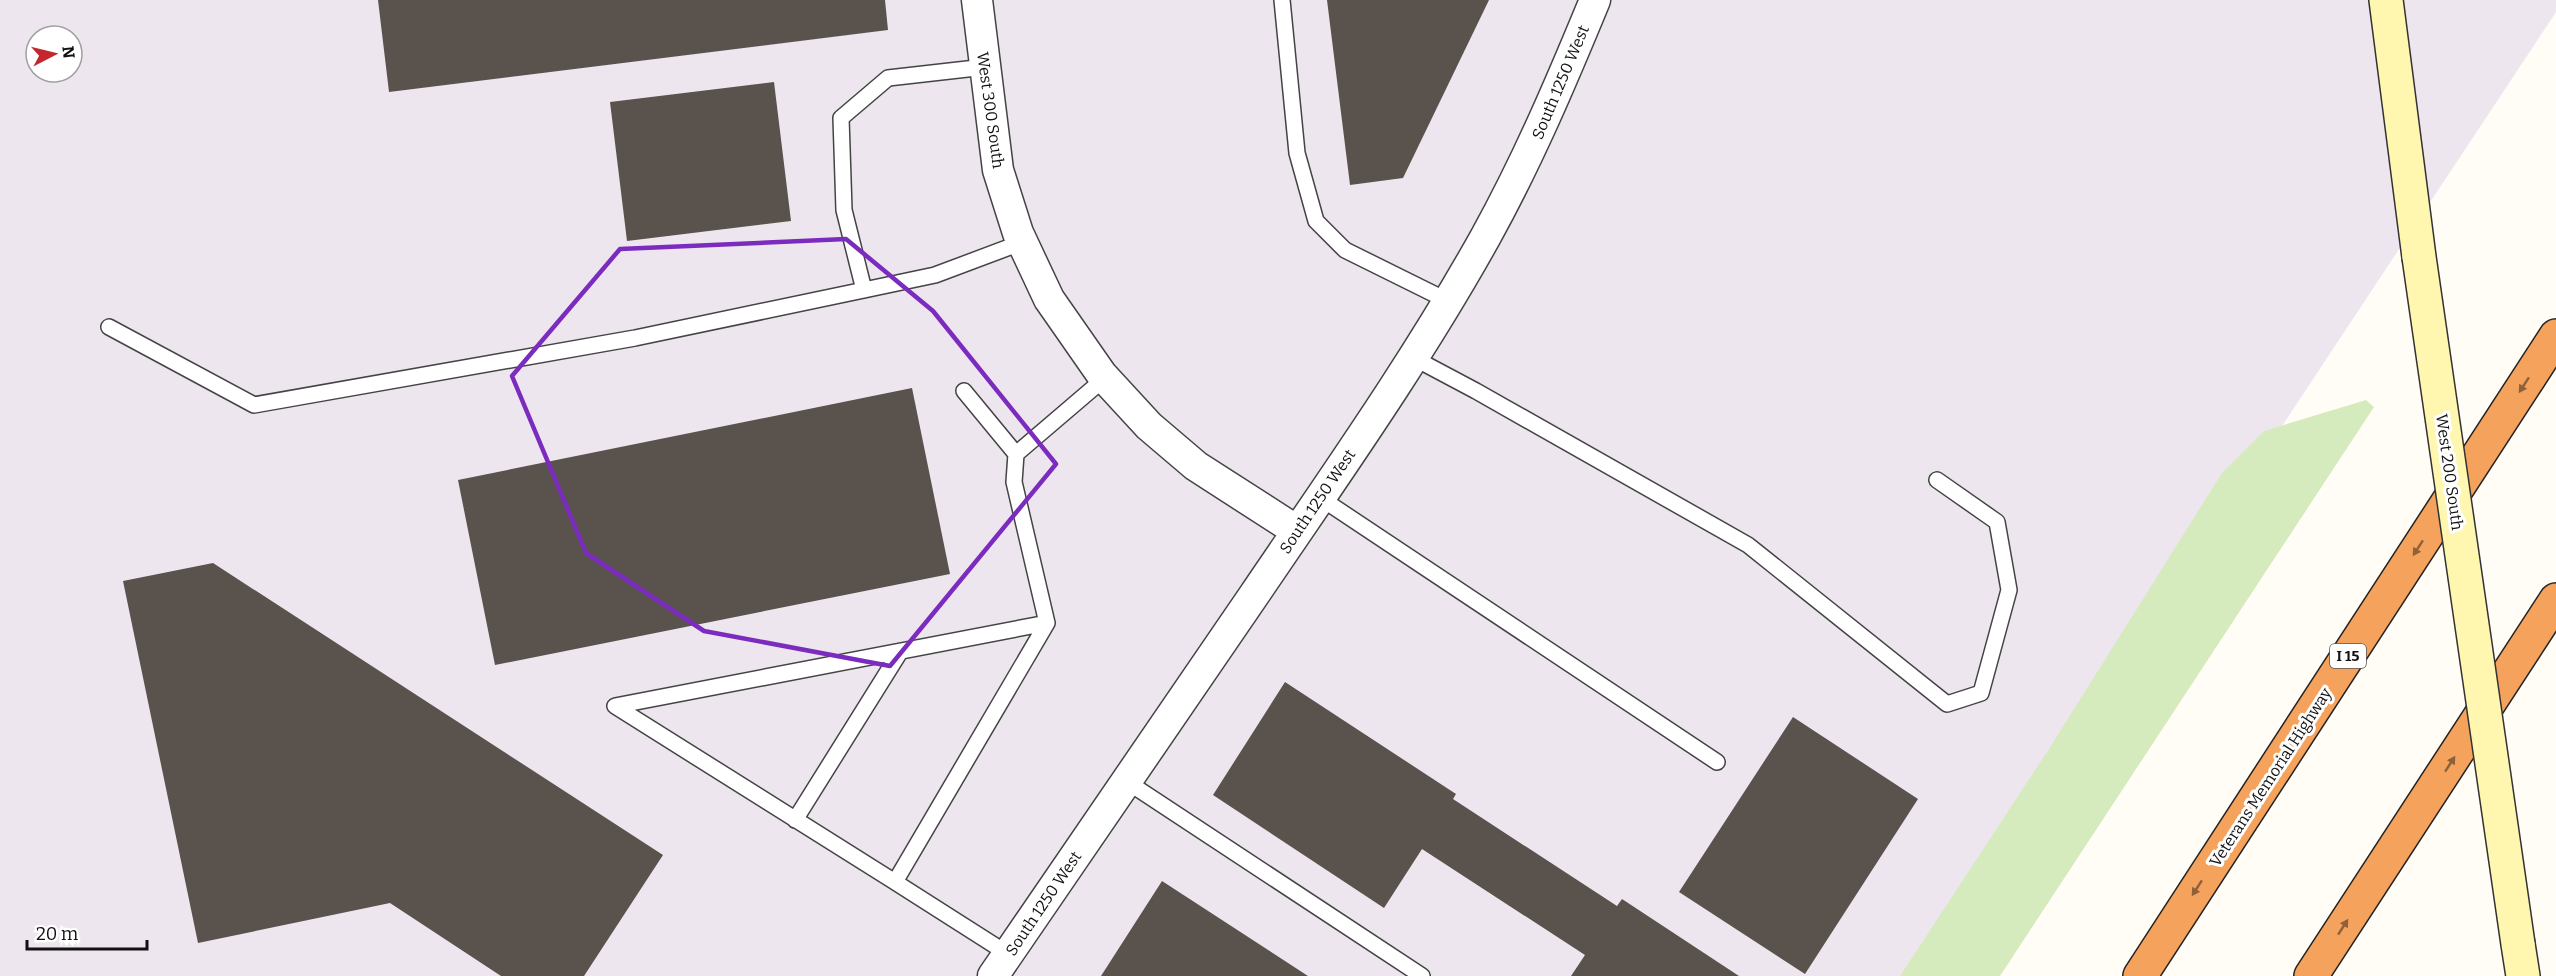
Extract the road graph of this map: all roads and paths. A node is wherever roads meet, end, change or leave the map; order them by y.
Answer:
1 (977, 0) edge
2 (1282, 0) edge
3 (1595, 0) edge
4 (2386, 0) edge
5 (985, 67) junction
6 (1023, 242) junction
7 (864, 290) junction
8 (1448, 301) junction
9 (109, 327) dead end
10 (2556, 336) edge
11 (1412, 357) junction
12 (1105, 378) junction
13 (964, 391) dead end
14 (1016, 454) junction
15 (1937, 480) dead end
16 (1319, 497) junction
17 (1297, 531) junction
18 (2556, 600) edge
19 (1047, 623) junction
20 (900, 652) junction
21 (1717, 762) dead end
22 (1126, 781) junction
23 (795, 820) junction
24 (895, 882) junction
25 (1000, 965) edge
26 (1422, 976) edge
27 (2140, 976) edge
28 (2311, 976) edge
29 (2523, 976) edge

1 - 5 street, West 300 South
2 - 8 lane
3 - 8 street, South 1250 West
4 - 29 street, West 200 South, bridge
5 - 6 street, West 300 South
5 - 7 lane
6 - 7 lane
6 - 12 street, West 300 South
7 - 9 lane
8 - 11 street, South 1250 West
10 -> 27 highway, Veterans Memorial Highway / I 15
11 - 15 lane
11 - 16 street, South 1250 West
12 - 14 lane
12 - 17 street, West 300 South
13 - 14 lane
14 - 19 lane
16 - 17 street, South 1250 West
16 - 21 lane
17 - 22 street, South 1250 West
28 -> 18 highway
19 - 20 lane
19 - 24 lane
20 - 23 lane
20 - 23 lane
22 - 25 street, South 1250 West
22 - 26 lane
23 - 24 lane
24 - 25 lane

